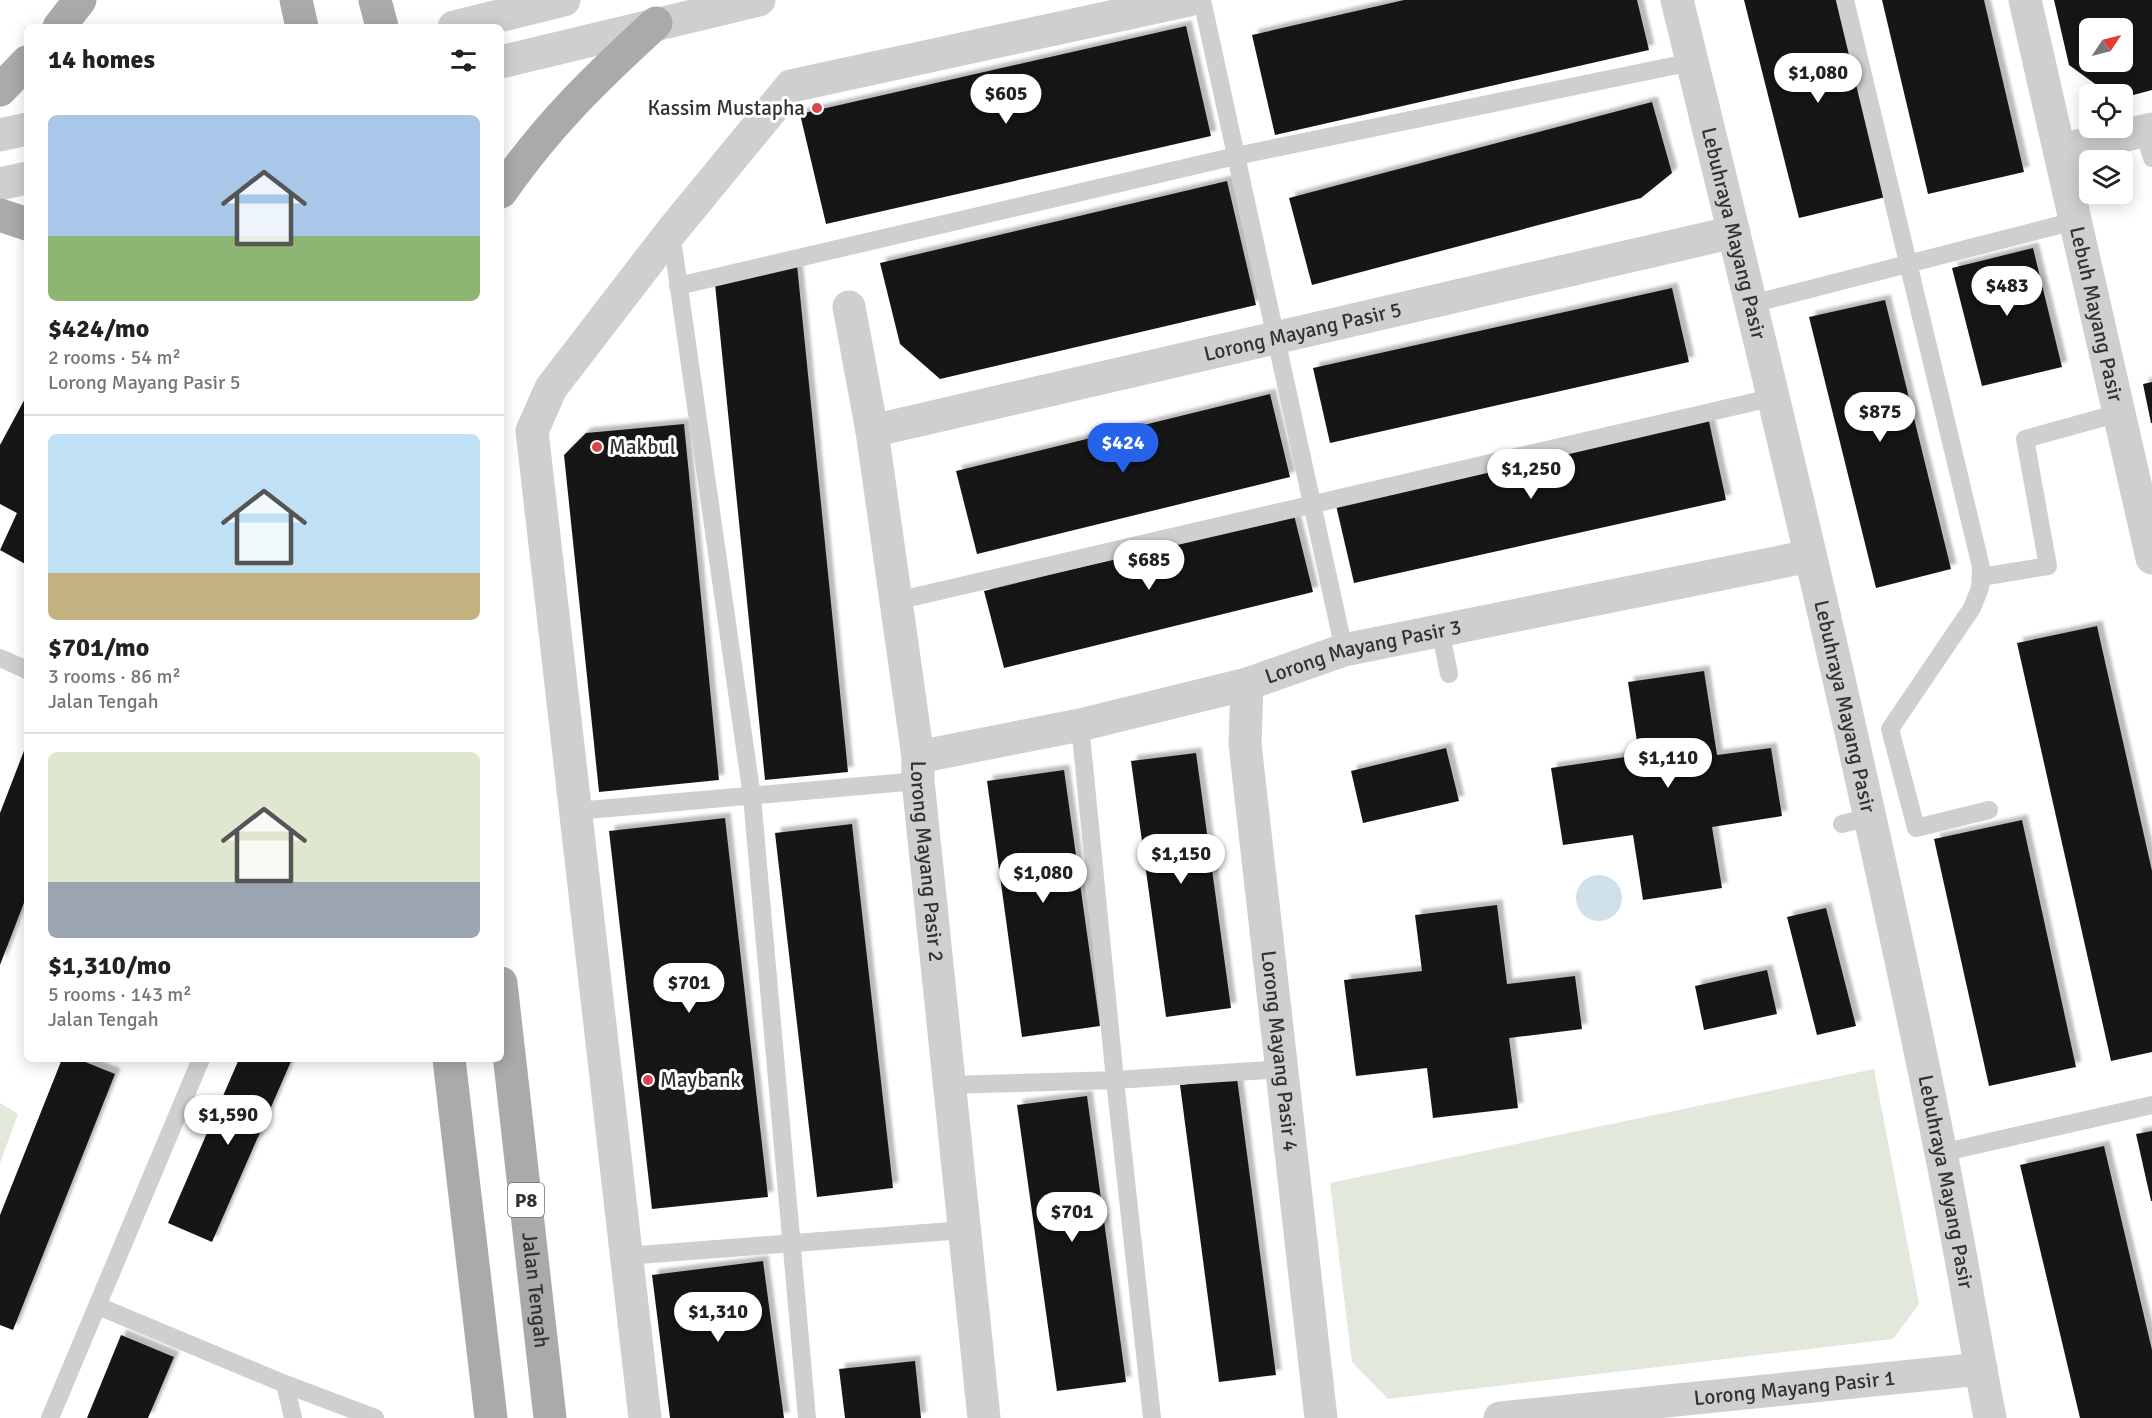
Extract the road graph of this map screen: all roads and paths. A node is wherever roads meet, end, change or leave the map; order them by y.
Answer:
1 (80, 0) edge
2 (296, 0) edge
3 (375, 0) edge
4 (564, 0) edge
5 (759, 0) edge
6 (1189, 0) edge
7 (1202, 0) edge
8 (1677, 0) edge
9 (1845, 0) edge
10 (2025, 0) edge
11 (657, 23) junction
12 (61, 24) edge
13 (301, 24) edge
14 (381, 24) edge
15 (465, 24) edge
16 (504, 61) edge
17 (1692, 62) junction
18 (24, 65) edge
19 (0, 90) edge
20 (24, 130) edge
21 (0, 135) edge
22 (2150, 139) edge
23 (2060, 150) junction
24 (1236, 156) junction
25 (24, 179) edge
26 (0, 184) edge
27 (504, 188) edge
28 (0, 215) edge
29 (2075, 221) junction
30 (24, 223) edge
31 (670, 232) junction
32 (1734, 232) junction
33 (1907, 265) junction
34 (678, 286) junction
35 (1752, 304) junction
36 (849, 307) dead end
37 (1277, 336) junction
38 (1774, 397) junction
39 (2119, 413) junction
40 (872, 431) junction
41 (1312, 506) junction
42 (1810, 556) junction
43 (2152, 558) edge
44 (1981, 577) junction
45 (896, 601) junction
46 (1440, 629) junction
47 (1344, 650) junction
48 (0, 658) edge
49 (24, 669) edge
50 (1449, 674) dead end
51 (1247, 684) junction
52 (1080, 725) junction
53 (918, 769) junction
54 (752, 796) junction
55 (1989, 810) dead end
56 (576, 811) junction
57 (504, 1010) edge
58 (200, 1062) edge
59 (449, 1062) edge
60 (1282, 1069) junction
61 (1114, 1080) junction
62 (948, 1085) junction
63 (2152, 1105) edge
64 (1941, 1153) junction
65 (964, 1230) junction
66 (791, 1243) junction
67 (626, 1256) junction
68 (98, 1306) junction
69 (1981, 1369) junction
70 (285, 1384) junction
71 (1671, 1410) edge
72 (50, 1418) edge
73 (293, 1418) edge
74 (375, 1418) edge
75 (491, 1418) edge
76 (550, 1418) edge
77 (645, 1418) edge
78 (807, 1418) edge
79 (984, 1418) edge
80 (1152, 1418) edge
81 (1321, 1418) edge
82 (1500, 1418) edge
83 (1990, 1418) edge

1 - 12 main road
2 - 13 main road
3 - 14 main road
4 - 15 street
5 - 11 street
6 - 31 street
7 - 24 lane
8 - 17 street, Lebuhraya Mayang Pasir
9 - 33 lane
10 - 23 street, Lebuh Mayang Pasir
11 - 16 street
11 - 27 main road
17 - 24 lane
17 - 32 street, Lebuhraya Mayang Pasir
18 - 19 main road
20 - 21 street
22 - 23 street
23 - 29 street, Lebuh Mayang Pasir
24 - 34 lane
24 - 37 lane
25 - 26 street
28 - 30 main road
29 - 33 lane
29 - 39 street, Lebuh Mayang Pasir
31 - 34 lane
31 - 56 street
32 - 35 street, Lebuhraya Mayang Pasir
32 - 37 street, Lorong Mayang Pasir 5
33 - 35 lane
33 - 44 lane
34 - 54 lane
35 - 38 street, Lebuhraya Mayang Pasir
36 - 40 street, Lorong Mayang Pasir 2
37 - 40 street, Lorong Mayang Pasir 5
37 - 41 lane
38 - 41 lane
38 - 42 street, Lebuhraya Mayang Pasir
39 - 43 street, Lebuh Mayang Pasir
39 - 44 lane
40 - 45 street, Lorong Mayang Pasir 2
41 - 45 lane
41 - 47 lane
42 - 46 street, Lorong Mayang Pasir 3
42 - 64 street, Lebuhraya Mayang Pasir
44 - 55 lane
45 - 53 street, Lorong Mayang Pasir 2
46 - 47 street, Lorong Mayang Pasir 3
46 - 50 lane
47 - 51 street, Lorong Mayang Pasir 3
48 - 49 lane
51 - 52 street, Lorong Mayang Pasir 3
51 - 60 street, Lorong Mayang Pasir 4
52 - 53 street, Lorong Mayang Pasir 3
52 - 61 lane
53 - 54 lane
53 - 62 street, Lorong Mayang Pasir 2
54 - 56 lane
54 - 66 lane
56 - 67 street
57 - 76 main road, Jalan Tengah / P8
58 - 68 lane
59 - 75 main road
60 - 61 lane
60 - 81 street, Lorong Mayang Pasir 4
61 - 62 lane
61 - 80 lane
62 - 65 street, Lorong Mayang Pasir 2
63 - 64 lane
64 - 69 street, Lebuhraya Mayang Pasir
65 - 66 lane
65 - 79 street, Lorong Mayang Pasir 2
66 - 67 lane
66 - 78 lane
67 - 77 street
68 - 70 lane
68 - 72 lane
69 - 71 street, Lorong Mayang Pasir 1
69 - 83 street, Lebuhraya Mayang Pasir
70 - 73 lane
70 - 74 lane
71 - 82 street, Lorong Mayang Pasir 1

